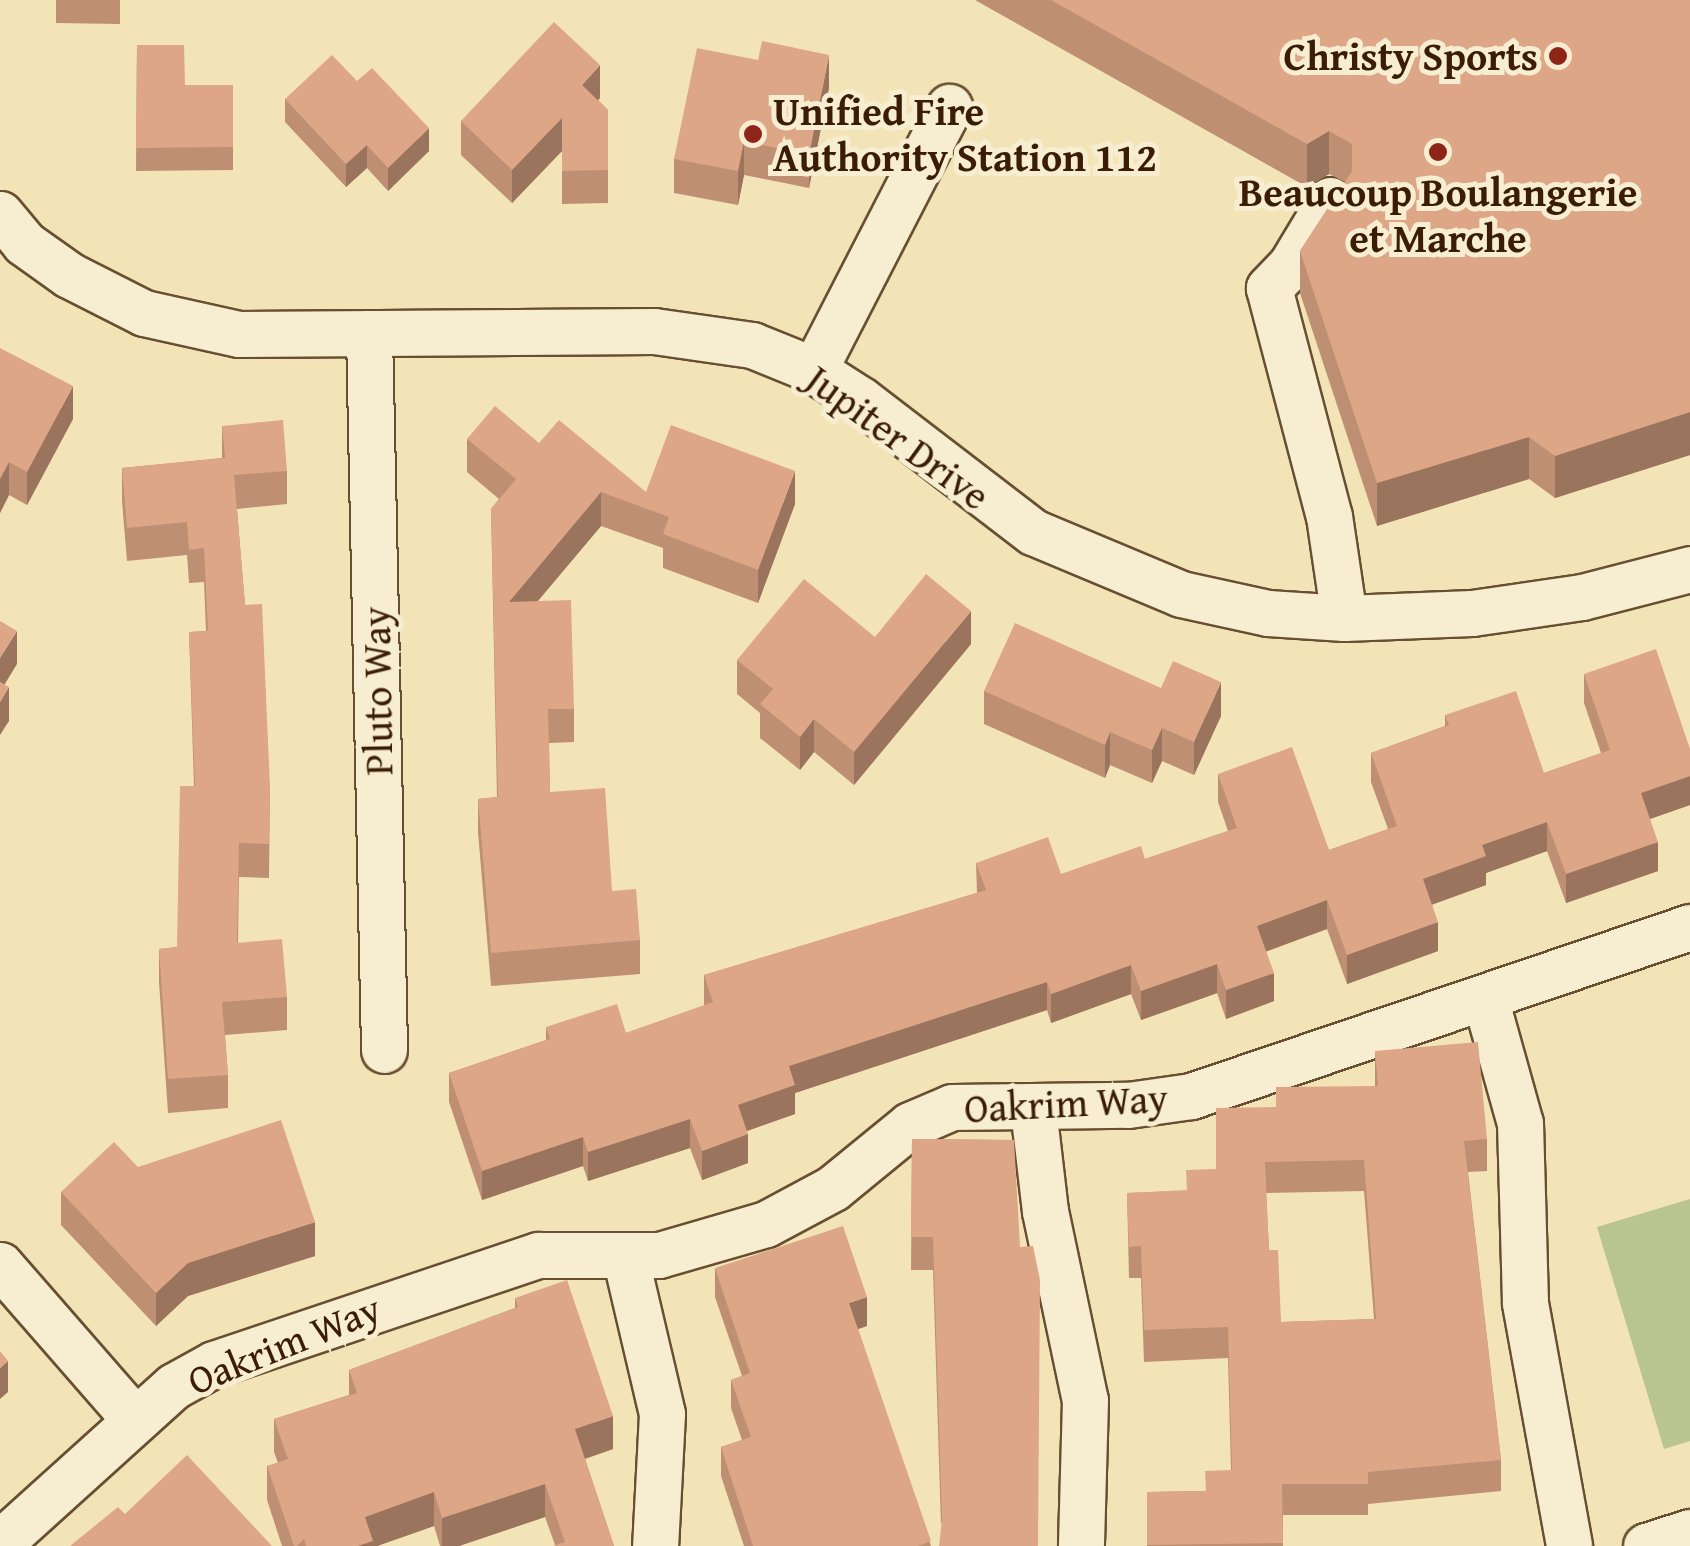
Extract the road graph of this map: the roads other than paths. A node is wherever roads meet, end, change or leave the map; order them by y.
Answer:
1 (948, 107) dead end
2 (1330, 200) edge
3 (8, 241) edge
4 (369, 332) junction
5 (814, 370) junction
6 (1690, 569) edge
7 (1344, 618) junction
8 (1690, 928) edge
9 (1485, 998) junction
10 (384, 1050) dead end
11 (1033, 1108) junction
12 (625, 1256) junction
13 (0, 1265) edge
14 (135, 1420) junction
15 (1690, 1532) edge
16 (0, 1544) edge
17 (655, 1546) edge
18 (1081, 1546) edge
19 (1569, 1546) edge
20 (1646, 1546) edge

1 - 5 street
2 - 7 street
3 - 4 street, Jupiter Drive
4 - 5 street, Jupiter Drive
4 - 10 street, Pluto Way
5 - 7 street, Jupiter Drive
6 - 7 street, Jupiter Drive
8 - 9 street, Oakrim Way
9 - 11 street, Oakrim Way
9 - 19 street
11 - 12 street, Oakrim Way
11 - 18 street
12 - 14 street, Oakrim Way
12 - 17 street
13 - 14 street
14 - 16 street, Oakrim Way
15 - 20 street

